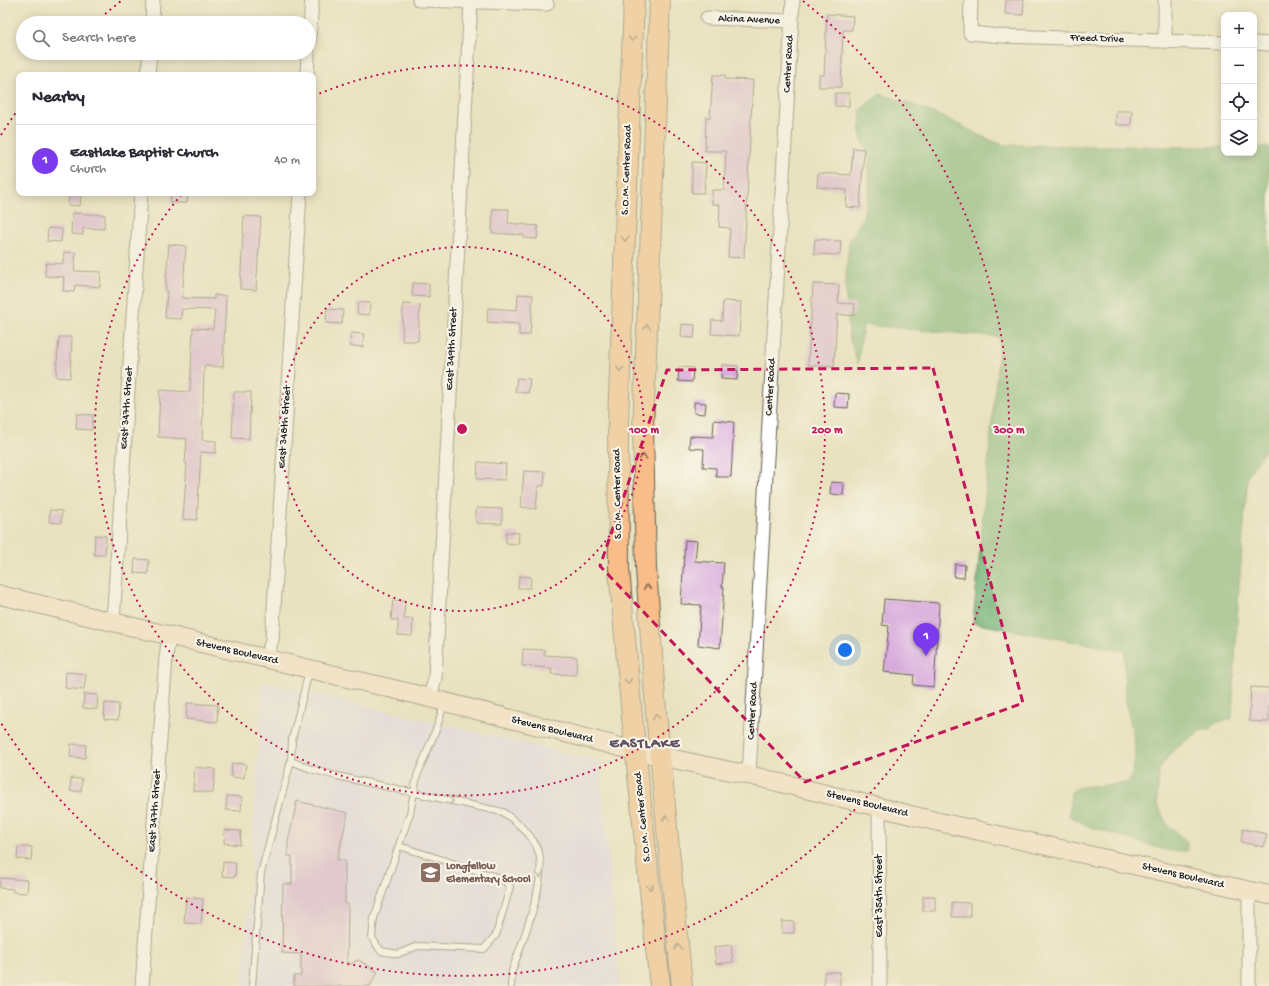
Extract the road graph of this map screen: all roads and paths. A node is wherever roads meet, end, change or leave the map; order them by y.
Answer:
1 (153, 0) edge
2 (312, 0) edge
3 (419, 0) edge
4 (634, 0) edge
5 (660, 0) edge
6 (793, 0) edge
7 (971, 0) edge
8 (1165, 0) edge
9 (471, 1) edge
10 (547, 4) dead end
11 (152, 16) edge
12 (311, 16) edge
13 (707, 18) dead end
14 (792, 21) junction
15 (1165, 41) junction
16 (1221, 43) edge
17 (1257, 43) edge
18 (1269, 44) edge
19 (149, 60) edge
20 (308, 60) edge
21 (148, 72) edge
22 (307, 72) edge
23 (141, 196) edge
24 (300, 196) edge
25 (0, 595) edge
26 (113, 622) junction
27 (169, 636) junction
28 (266, 659) junction
29 (310, 669) junction
30 (437, 700) junction
31 (636, 751) junction
32 (661, 756) junction
33 (291, 761) junction
34 (749, 775) junction
35 (413, 793) junction
36 (879, 807) junction
37 (399, 846) junction
38 (1249, 891) junction
39 (1269, 895) edge
40 (142, 986) edge
41 (252, 986) edge
42 (511, 986) edge
43 (660, 986) edge
44 (682, 986) edge
45 (880, 986) edge
46 (1249, 986) edge

1 - 11 street
2 - 12 street
3 - 9 street
4 -> 31 main road, S.O.M. Center Road
32 -> 5 main road, S.O.M. Center Road
6 - 14 street, Center Road
7 - 15 street, Freed Drive
8 - 15 street
9 - 10 street
9 - 30 street, East 349th Street
13 - 14 street, Alcina Avenue
14 - 34 street, Center Road
15 - 16 street, Freed Drive
17 - 18 street
19 - 21 street
20 - 22 street
23 - 26 street, East 347th Street
24 - 28 street, East 348th Street
25 - 26 street, Stevens Boulevard
26 - 27 street, Stevens Boulevard
27 - 28 street, Stevens Boulevard
27 - 40 street, East 347th Street
28 - 29 street, Stevens Boulevard
29 - 30 street, Stevens Boulevard
29 - 33 lane
30 - 31 street, Stevens Boulevard
30 - 35 lane
31 - 32 street, Stevens Boulevard
31 -> 43 main road, S.O.M. Center Road
32 - 34 street, Stevens Boulevard
44 -> 32 main road, S.O.M. Center Road
33 - 35 lane
33 - 41 lane
34 - 36 street, Stevens Boulevard
35 - 37 lane
35 -> 42 lane
36 - 38 street, Stevens Boulevard
36 - 45 street, East 354th Street
37 - 37 lane
38 - 39 street, Stevens Boulevard
38 - 46 street

